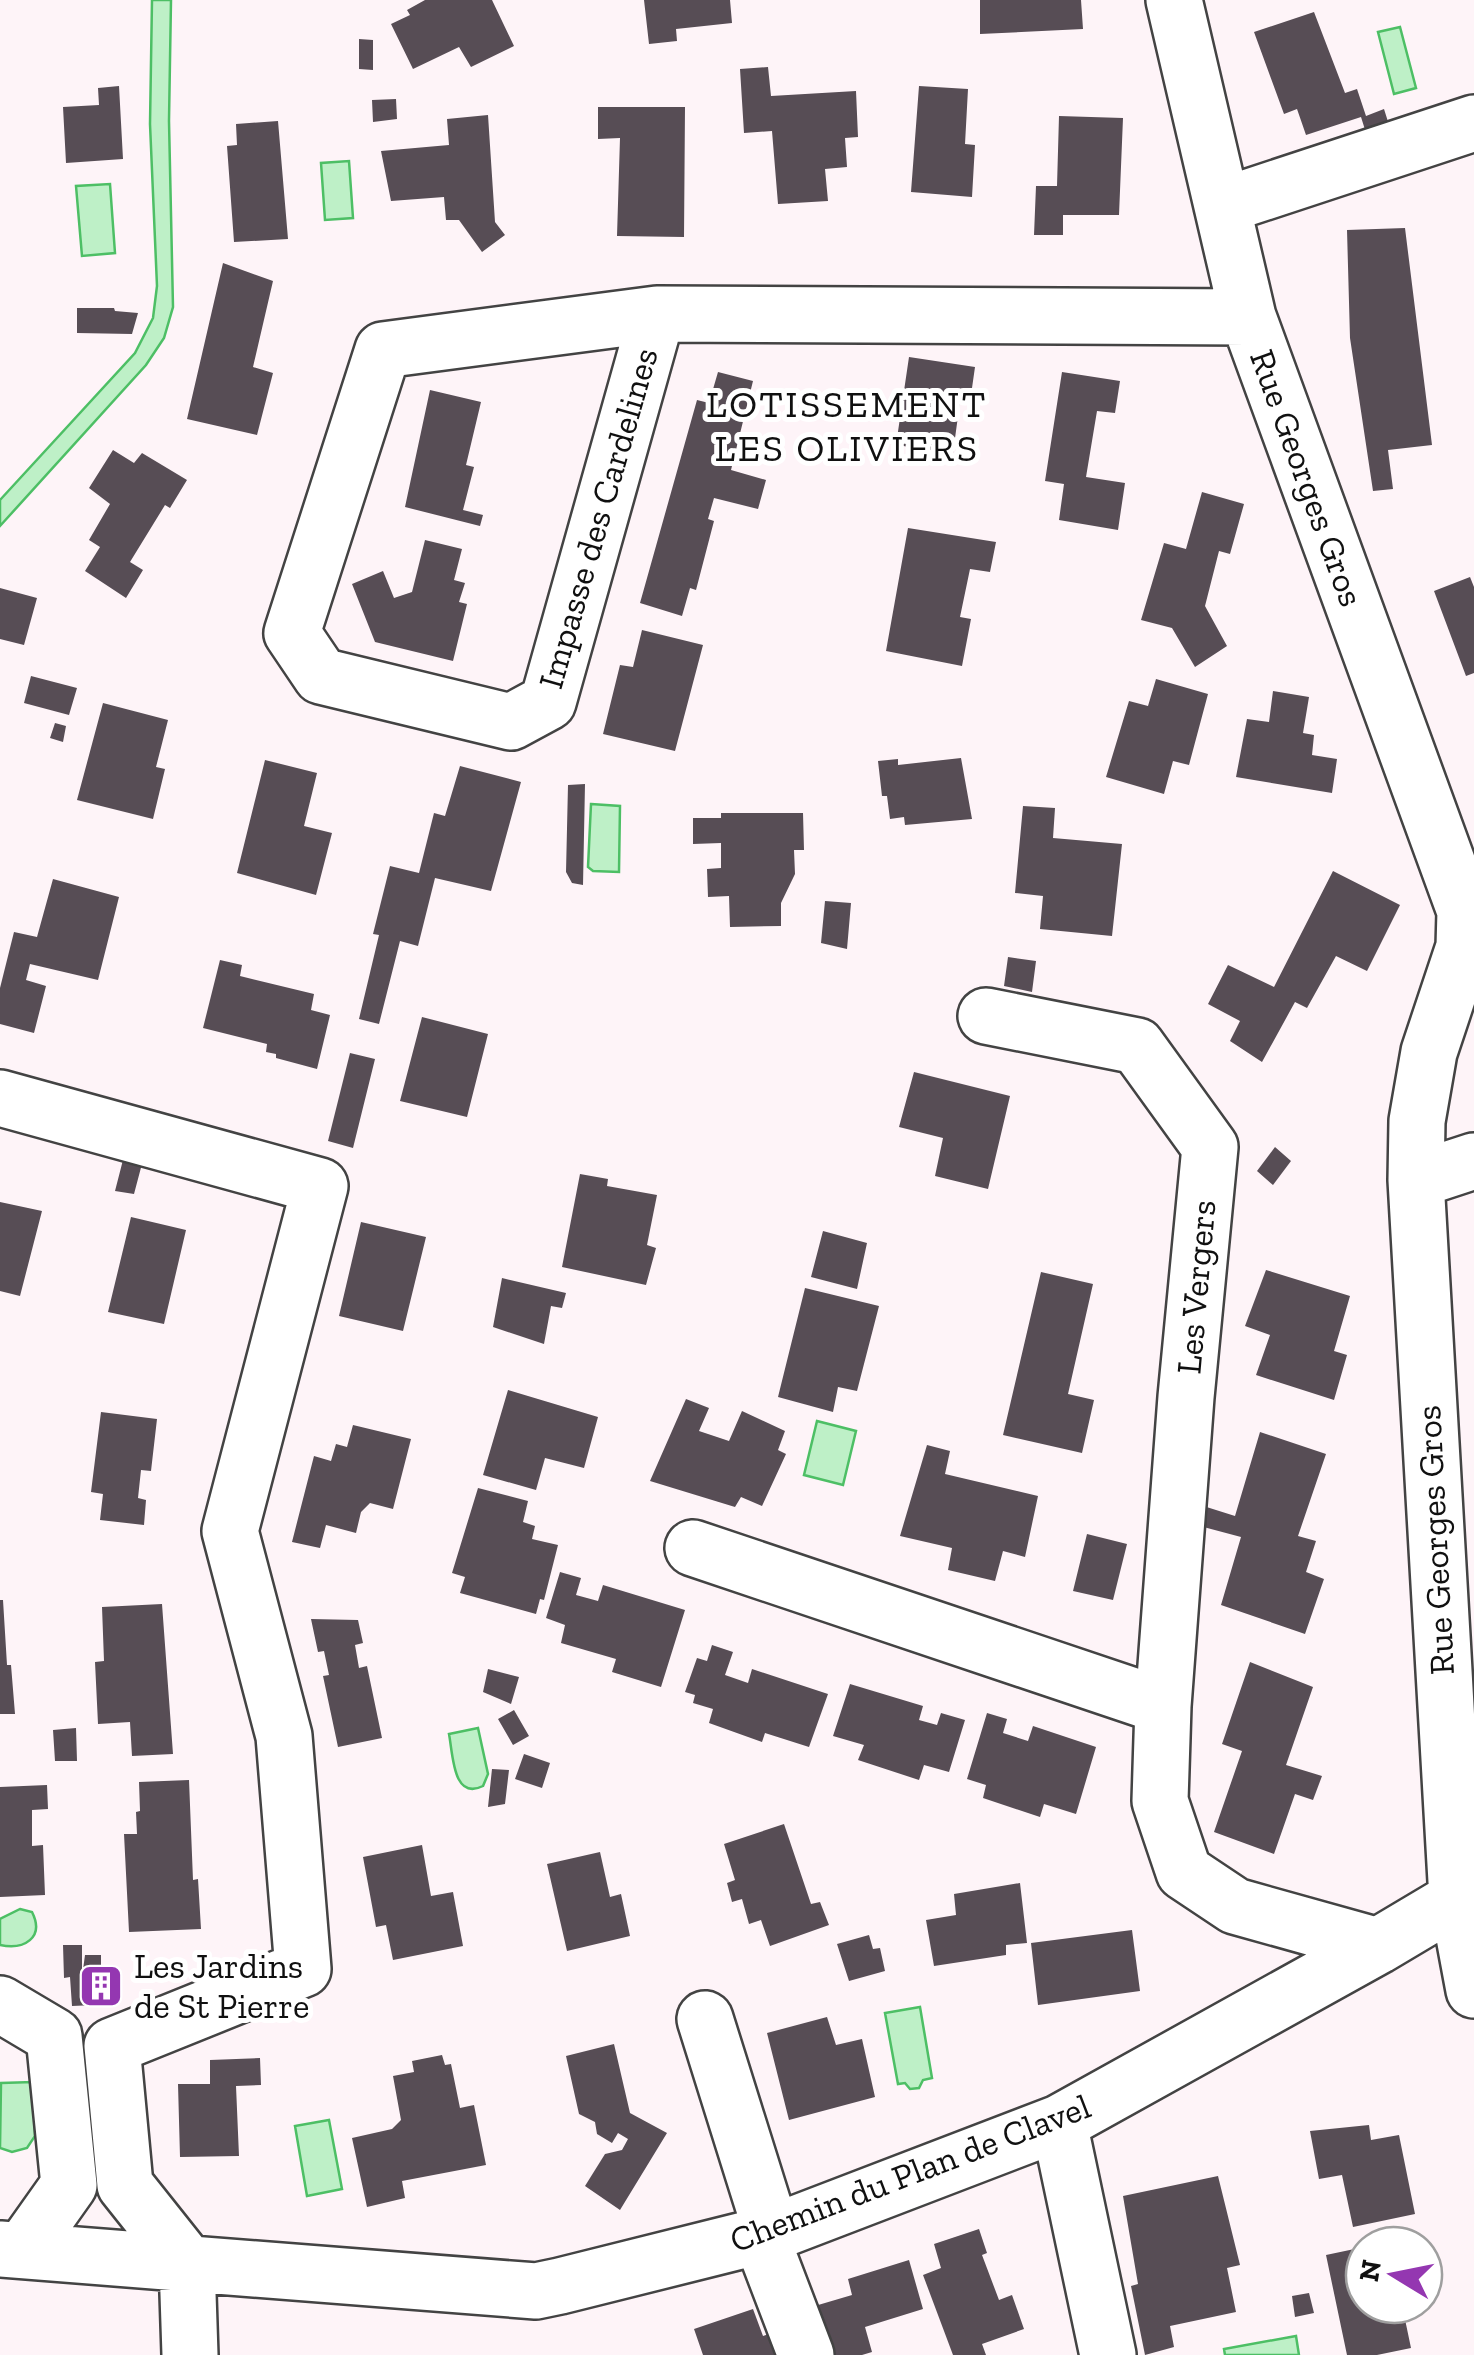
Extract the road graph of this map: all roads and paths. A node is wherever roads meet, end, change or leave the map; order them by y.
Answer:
1 (1174, 0) edge
2 (1474, 123) edge
3 (1222, 206) junction
4 (657, 314) junction
5 (1248, 317) junction
6 (1469, 950) edge
7 (986, 1016) dead end
8 (0, 1098) edge
9 (1474, 1161) edge
10 (1416, 1180) junction
11 (693, 1548) dead end
12 (1162, 1706) junction
13 (1466, 1898) edge
14 (1378, 1946) junction
15 (1474, 1990) edge
16 (0, 2004) edge
17 (706, 2019) dead end
18 (54, 2036) junction
19 (112, 2046) junction
20 (1059, 2122) junction
21 (766, 2235) junction
22 (12, 2249) edge
23 (187, 2263) junction
24 (190, 2355) edge
25 (806, 2355) edge
26 (1108, 2355) edge

1 - 3 street, Rue Georges Gros
2 - 3 street
3 - 5 street, Rue Georges Gros
4 - 4 street, Impasse des Cardelines
4 - 5 street, Impasse des Cardelines
5 - 6 street, Rue Georges Gros
6 - 10 street, Rue Georges Gros
7 - 12 street, Les Vergers
8 - 19 street
9 - 10 street
10 - 13 street, Rue Georges Gros
11 - 12 street
12 - 14 street, Les Vergers
13 - 14 street, Chemin du Plan de Clavel
13 - 15 street, Rue Georges Gros
14 - 20 street, Chemin du Plan de Clavel
16 - 18 street
17 - 21 street
18 - 19 street
18 - 22 street
19 - 23 street
20 - 21 street, Chemin du Plan de Clavel
20 - 26 street
21 - 23 street, Chemin du Plan de Clavel
21 - 25 street
22 - 23 street, Chemin du Plan de Clavel
23 - 24 street

